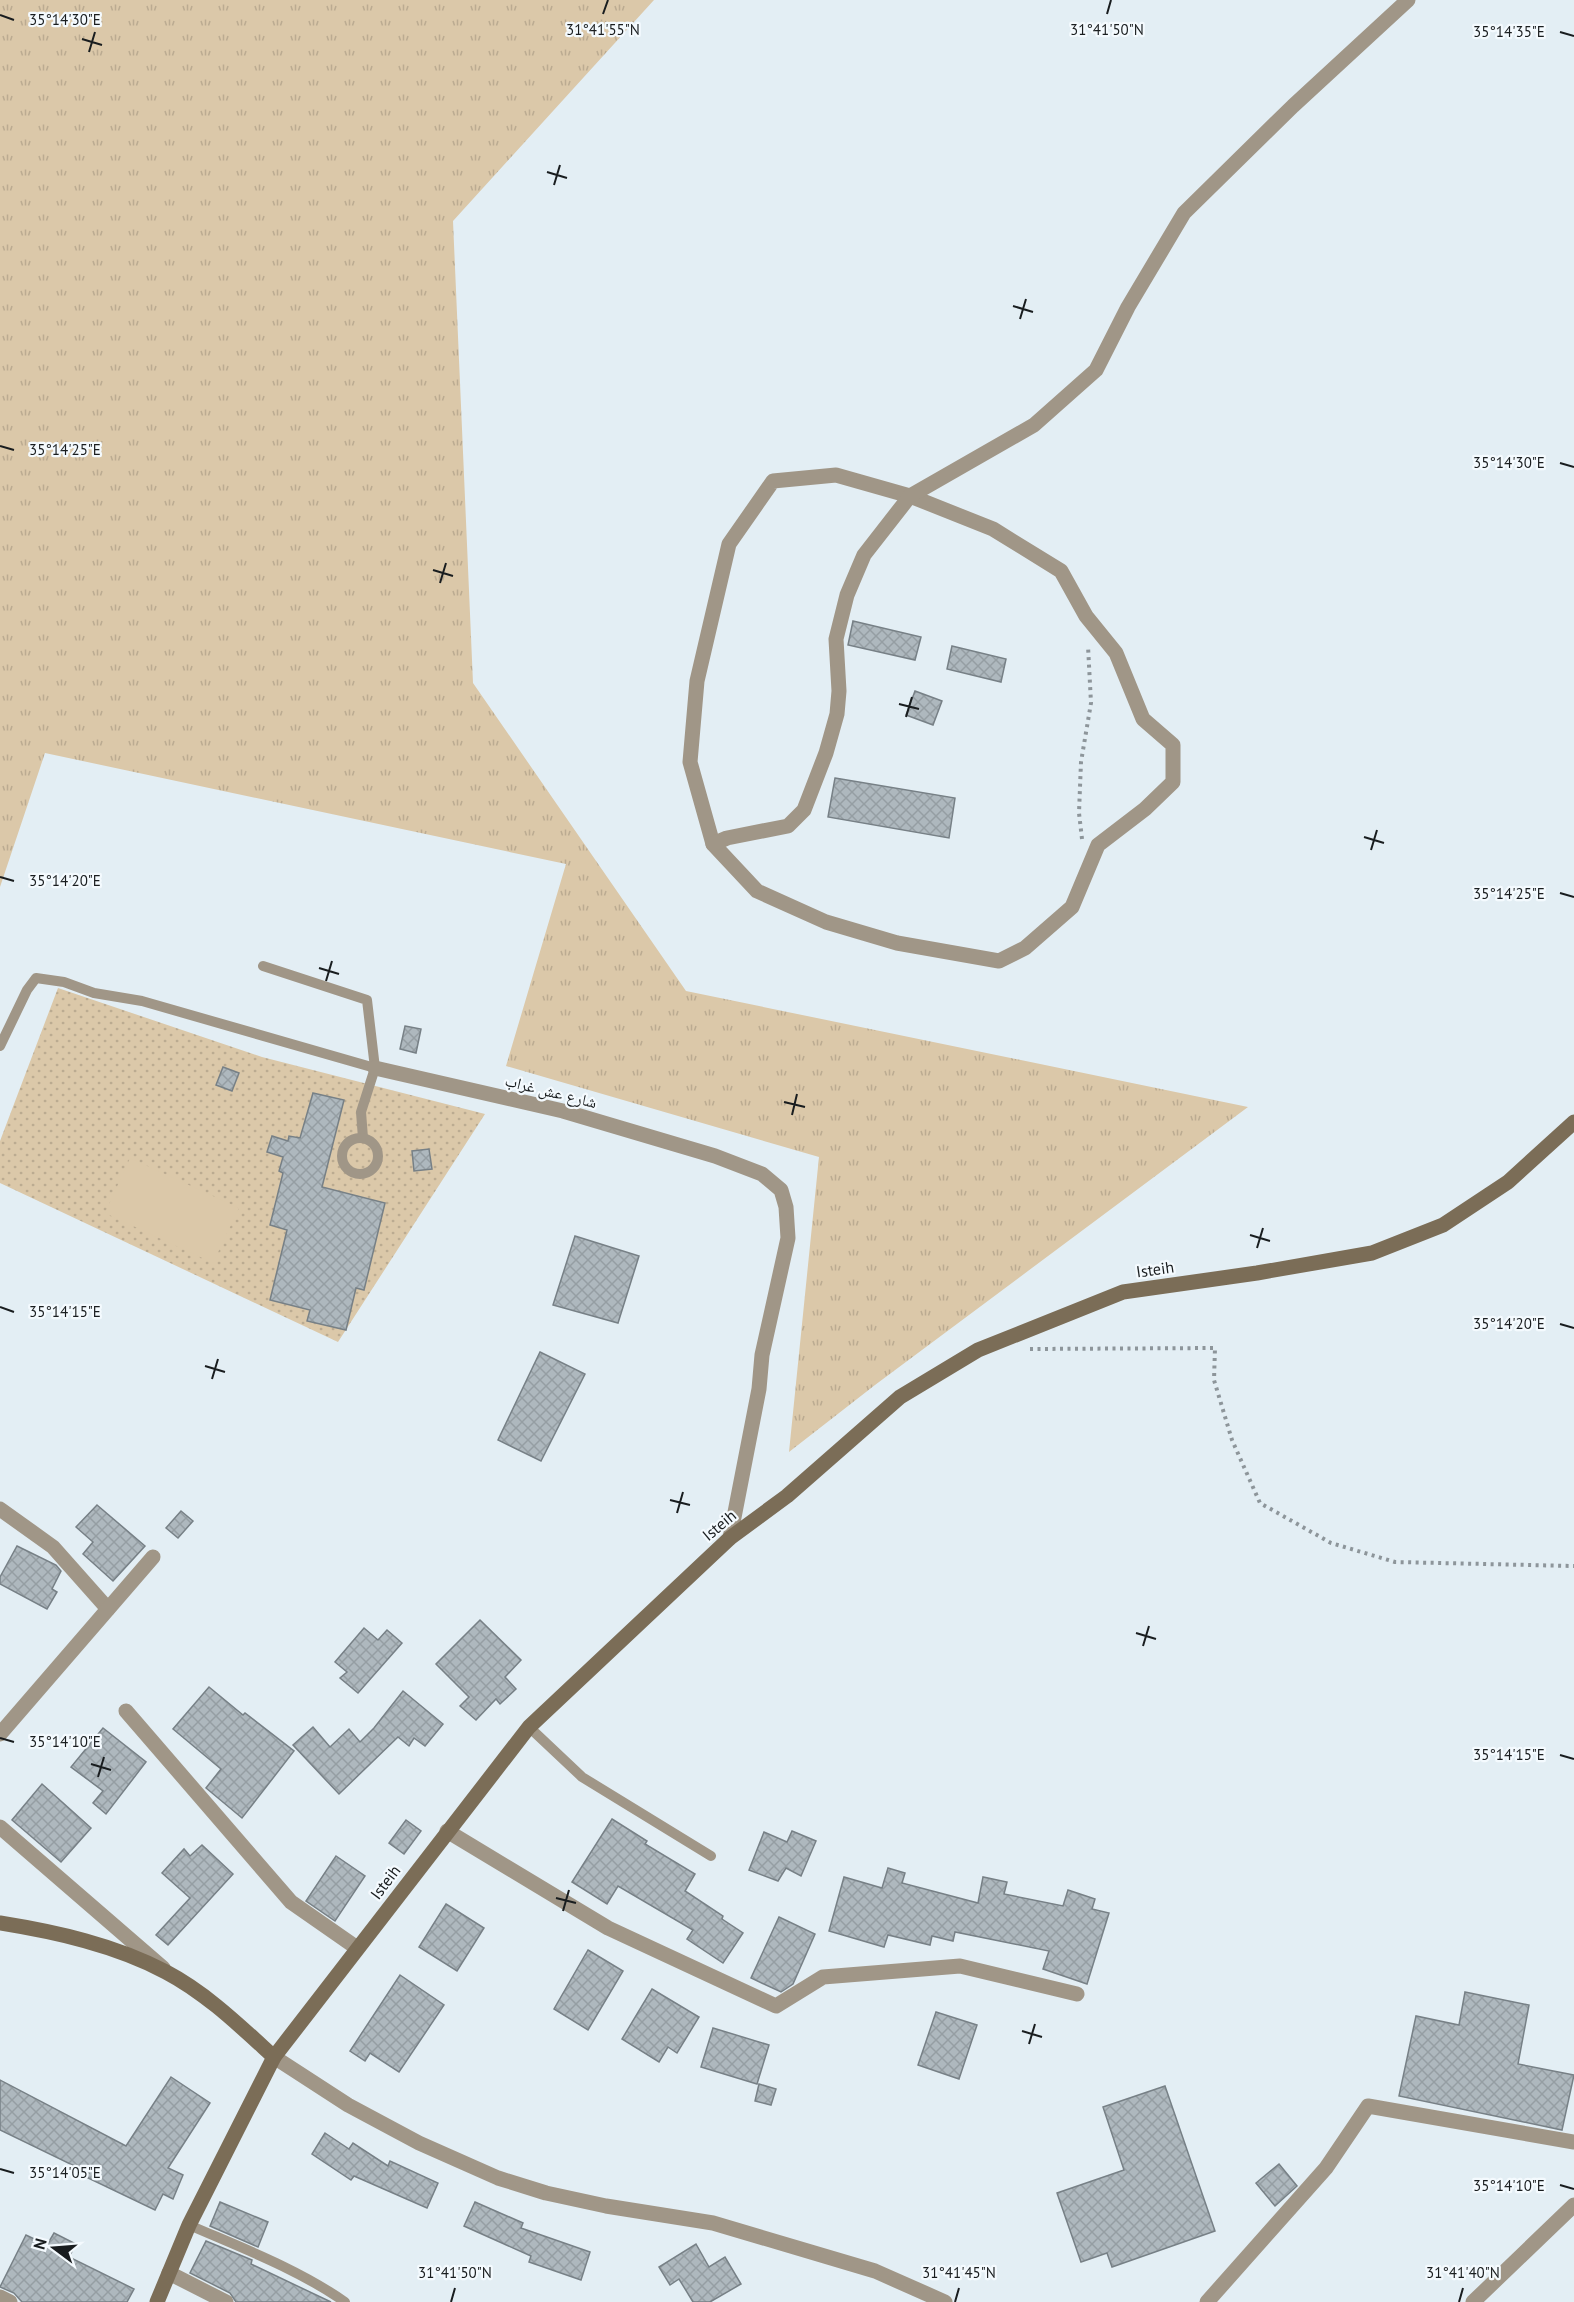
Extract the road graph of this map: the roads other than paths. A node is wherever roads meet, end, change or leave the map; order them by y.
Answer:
1 (1408, 0) edge
2 (910, 496) junction
3 (713, 844) junction
4 (263, 966) dead end
5 (0, 1046) edge
6 (375, 1068) junction
7 (1574, 1122) edge
8 (363, 1138) dead end
9 (0, 1509) edge
10 (730, 1538) junction
11 (153, 1557) dead end
12 (108, 1609) junction
13 (126, 1711) dead end
14 (529, 1727) junction
15 (0, 1734) edge
16 (0, 1827) edge
17 (447, 1831) junction
18 (711, 1856) dead end
19 (0, 1923) edge
20 (357, 1948) junction
21 (167, 1972) junction
22 (1077, 1994) dead end
23 (274, 2056) junction
24 (1574, 2142) edge
25 (1574, 2205) edge
26 (189, 2225) junction
27 (169, 2273) junction
28 (0, 2297) edge
29 (10, 2302) edge
30 (157, 2302) edge
31 (226, 2302) edge
32 (345, 2302) edge
33 (945, 2302) edge
34 (1207, 2302) edge
35 (1473, 2302) edge

1 - 2 street
2 - 3 street
2 - 3 street
2 - 3 street
4 - 6 lane
5 - 6 lane, شارع عش غراب
6 - 8 lane
6 - 10 street, شارع عش غراب
7 - 10 street, Isteih
9 - 12 street
10 - 14 street, Isteih
11 - 12 street
12 - 15 street
13 - 20 street
14 - 17 street, Isteih
14 - 18 lane
16 - 21 street
17 - 20 street, Isteih
17 - 22 street
19 - 21 street
20 - 23 street, Isteih
21 - 23 street
23 - 26 street, Isteih
23 - 33 street
24 - 34 street
25 - 35 street
26 - 27 street, Isteih
26 - 32 lane
27 - 30 street, Isteih
27 - 31 street
28 - 29 street

